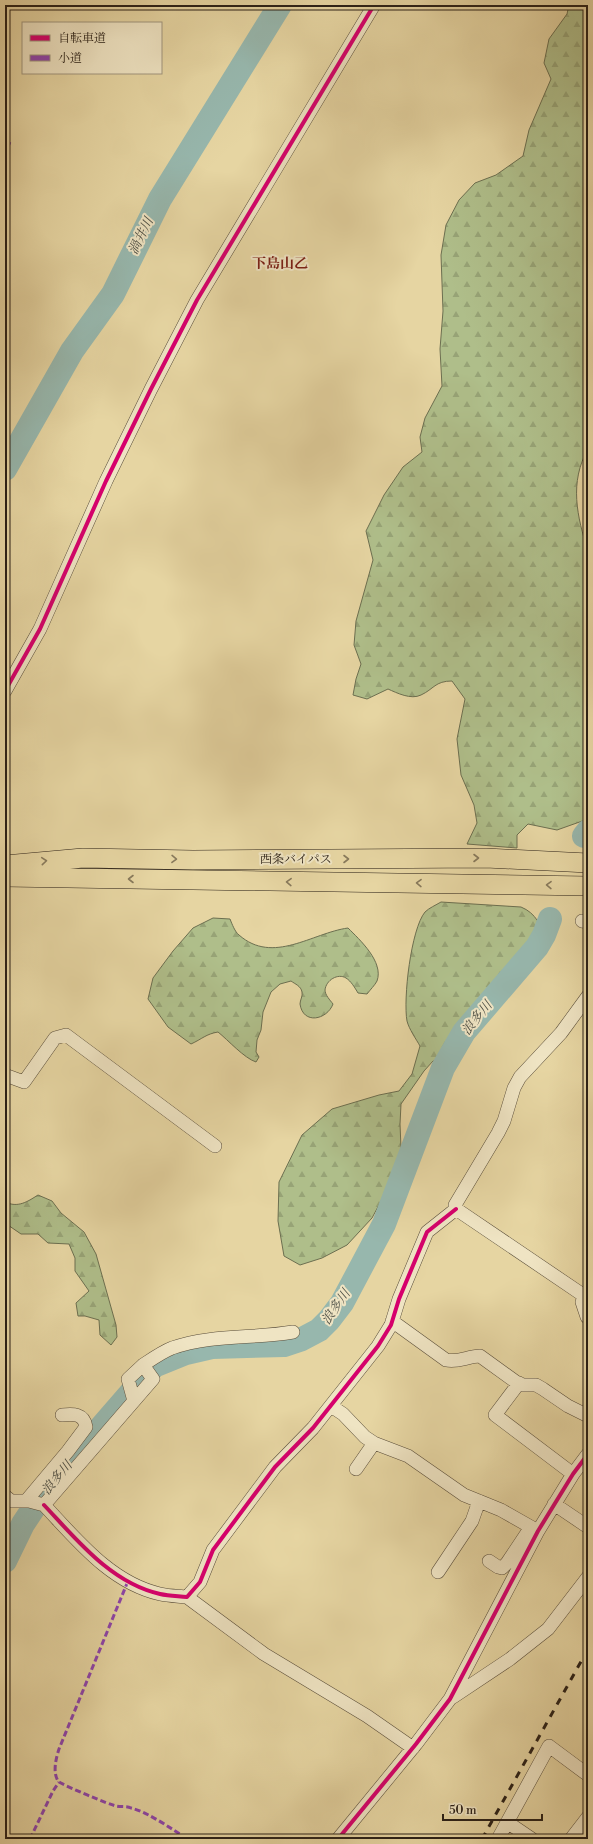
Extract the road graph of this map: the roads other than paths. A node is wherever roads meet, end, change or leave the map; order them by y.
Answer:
1 (374, 5) edge
2 (5, 691) edge
3 (588, 863) edge
4 (5, 865) edge
5 (5, 877) edge
6 (588, 886) edge
7 (588, 996) edge
8 (5, 1075) edge
9 (215, 1146) dead end
10 (456, 1209) junction
11 (587, 1294) edge
12 (587, 1317) edge
13 (392, 1321) junction
14 (294, 1332) dead end
15 (147, 1370) junction
16 (519, 1383) junction
17 (132, 1394) junction
18 (331, 1406) junction
19 (62, 1415) dead end
20 (588, 1416) edge
21 (374, 1443) junction
22 (588, 1454) edge
23 (356, 1469) dead end
24 (573, 1474) junction
25 (5, 1496) edge
26 (479, 1501) junction
27 (35, 1503) junction
28 (554, 1504) junction
29 (588, 1527) edge
30 (534, 1529) junction
31 (489, 1562) dead end
32 (438, 1572) dead end
33 (588, 1577) edge
34 (187, 1597) junction
35 (450, 1699) junction
36 (413, 1748) junction
37 (588, 1775) edge
38 (588, 1817) edge
39 (507, 1822) junction
40 (338, 1839) edge
41 (498, 1839) edge
42 (532, 1839) edge
43 (571, 1839) edge

1 - 2 street
4 -> 3 highway, 西条バイパス
6 -> 5 highway, 西条バイパス
7 - 10 street
8 - 9 street
10 - 11 street
10 - 13 street
11 - 12 street
13 - 16 street
13 - 18 street
14 - 15 street
15 - 17 street
15 - 17 street
16 - 20 street
16 - 24 street
17 - 27 street
18 - 21 street
18 - 34 street
19 - 27 street
21 - 23 street
21 - 26 street
22 - 24 street
24 - 28 street
25 - 27 street
26 - 30 street
26 - 32 street
27 - 34 street
28 - 29 street
28 - 30 street
30 - 31 street
30 - 35 street
33 - 35 street
34 - 36 street
35 - 36 street
36 - 40 street
37 - 39 street
38 - 43 street
39 - 41 street
39 - 42 street

